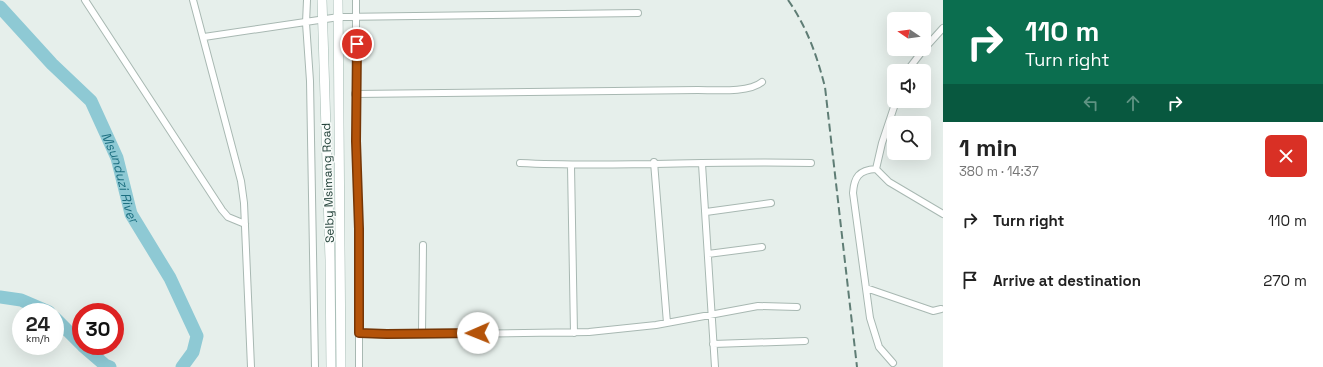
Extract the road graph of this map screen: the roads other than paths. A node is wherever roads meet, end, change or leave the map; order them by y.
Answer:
1 (85, 0) edge
2 (193, 0) edge
3 (307, 0) edge
4 (322, 0) edge
5 (338, 0) edge
6 (356, 0) edge
7 (638, 14) dead end
8 (357, 17) junction
9 (339, 18) junction
10 (322, 20) junction
11 (306, 23) junction
12 (943, 28) edge
13 (204, 37) junction
14 (931, 41) edge
15 (919, 56) edge
16 (912, 64) edge
17 (762, 82) dead end
18 (355, 94) junction
19 (894, 108) edge
20 (654, 162) junction
21 (811, 163) dead end
22 (520, 164) dead end
23 (702, 164) junction
24 (571, 166) junction
25 (876, 169) junction
26 (771, 203) dead end
27 (706, 212) junction
28 (943, 214) edge
29 (245, 224) junction
30 (423, 245) dead end
31 (762, 247) dead end
32 (708, 254) junction
33 (866, 288) junction
34 (797, 307) dead end
35 (942, 309) dead end
36 (712, 314) junction
37 (667, 323) junction
38 (359, 333) junction
39 (574, 333) junction
40 (422, 334) junction
41 (805, 341) dead end
42 (714, 344) junction
43 (893, 363) dead end
44 (251, 367) edge
45 (315, 367) edge
46 (331, 367) edge
47 (341, 367) edge
48 (359, 367) edge
49 (715, 367) edge

1 - 29 street
2 - 13 street
3 - 11 street
4 - 10 main road, Selby Msimang Road
5 - 9 main road, Selby Msimang Road
6 - 8 street
7 - 8 street
8 - 9 street
8 - 18 street
9 - 10 street
9 - 47 main road, Selby Msimang Road
10 - 11 street
10 - 46 main road, Selby Msimang Road
11 - 13 street
11 - 45 street
12 - 14 street
13 - 29 street
15 - 16 street
17 - 18 street
18 - 38 street
19 - 25 street
20 - 23 street
20 - 24 street
20 - 37 street
21 - 23 street
22 - 24 street
23 - 27 street
24 - 39 street
25 - 28 street
25 - 33 street
26 - 27 street
27 - 32 street
29 - 44 street
30 - 40 street
31 - 32 street
32 - 36 street
33 - 35 street
33 - 43 street
34 - 36 street
36 - 37 street
36 - 42 street
37 - 39 street
38 - 40 street
38 - 48 street
39 - 40 street
41 - 42 street
42 - 49 street

